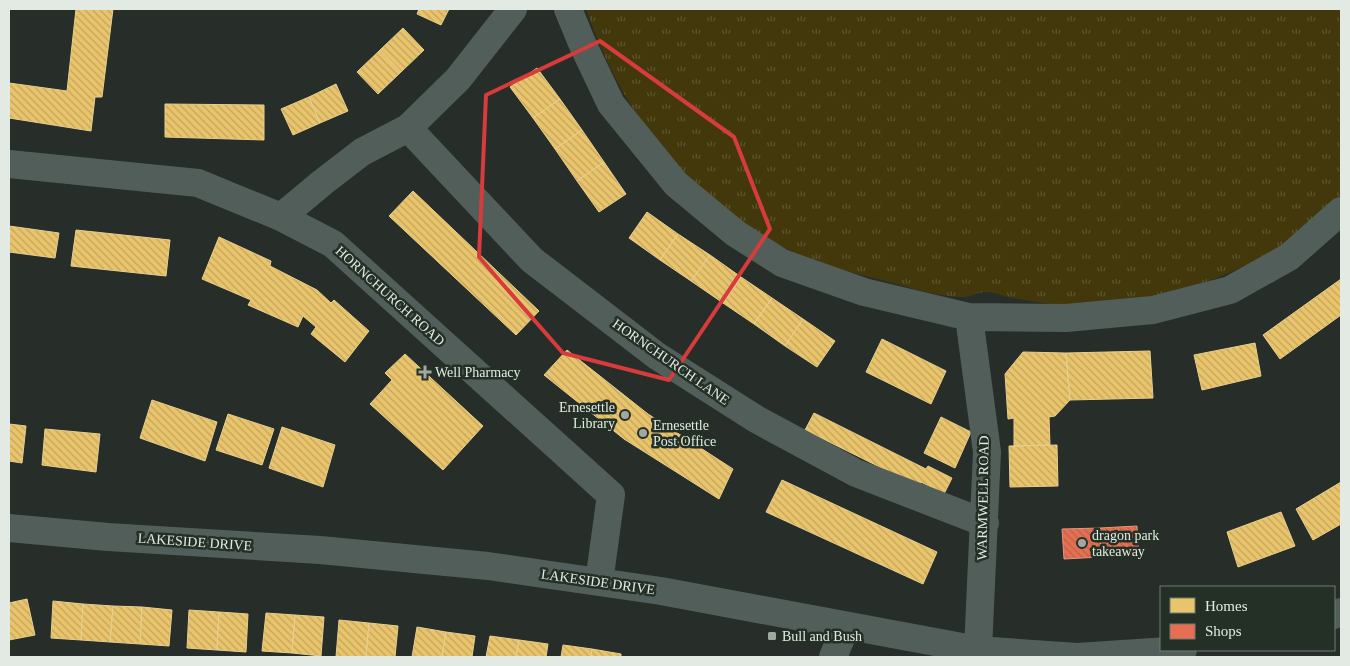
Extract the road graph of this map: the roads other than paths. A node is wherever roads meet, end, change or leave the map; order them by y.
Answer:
1 (513, 9) edge
2 (568, 9) edge
3 (408, 128) junction
4 (9, 164) edge
5 (1341, 212) edge
6 (281, 217) junction
7 (969, 317) junction
8 (985, 523) junction
9 (9, 528) edge
10 (599, 582) junction
11 (846, 626) junction
12 (978, 650) junction
13 (1168, 651) edge
14 (833, 657) edge

1 - 3 street
2 - 7 street
3 - 6 street
3 - 8 street, HORNCHURCH LANE
4 - 6 street, HORNCHURCH ROAD
5 - 7 street
6 - 10 street, HORNCHURCH ROAD
7 - 8 street, WARMWELL ROAD
8 - 12 street, WARMWELL ROAD
9 - 10 street, LAKESIDE DRIVE
10 - 11 street, LAKESIDE DRIVE
11 - 12 street, LAKESIDE DRIVE
11 - 14 street
12 - 13 street, LAKESIDE DRIVE

